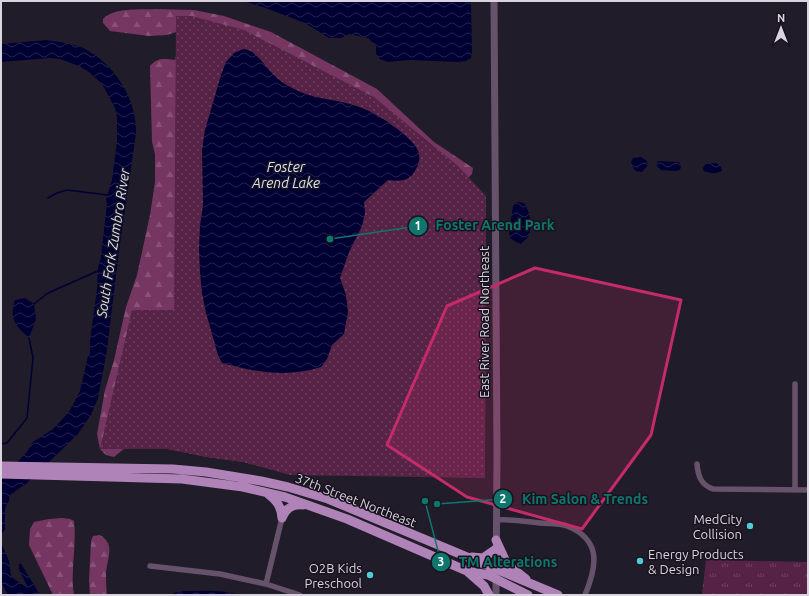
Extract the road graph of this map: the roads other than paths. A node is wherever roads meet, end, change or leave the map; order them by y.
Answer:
1 (494, 1) edge
2 (795, 384) dead end
3 (697, 464) dead end
4 (1, 466) edge
5 (1, 474) edge
6 (795, 490) junction
7 (808, 490) edge
8 (267, 493) junction
9 (322, 510) junction
10 (282, 518) junction
11 (497, 520) junction
12 (496, 545) junction
13 (463, 556) junction
14 (150, 566) dead end
15 (496, 569) junction
16 (467, 571) junction
17 (496, 580) junction
18 (266, 584) junction
19 (532, 584) junction
20 (526, 594) edge
21 (300, 595) edge
22 (489, 595) edge
23 (496, 595) edge
24 (509, 595) edge
25 (558, 595) edge
26 (585, 595) edge

1 - 11 street, East River Road Northeast
2 - 6 street
3 - 6 street
4 - 13 main road, 37th Street Northeast
5 - 8 main road, 37th Street Northeast
6 - 7 street
8 - 9 main road, 37th Street Northeast
8 - 10 main road
9 - 10 main road
9 - 16 main road, 37th Street Northeast
10 - 18 street
11 - 12 street, East River Road Northeast
11 - 26 street
12 - 13 main road
12 - 15 street, East River Road Northeast
12 - 19 main road
13 - 15 main road, 37th Street Northeast
14 - 18 street
15 - 17 street, East River Road Northeast
15 - 19 main road, 37th Street Northeast
16 - 17 main road, 37th Street Northeast
16 - 22 main road
17 - 20 main road, 37th Street Northeast
17 - 23 street, East River Road Northeast
18 - 21 street
19 - 25 main road, 37th Street Northeast
20 - 24 main road

